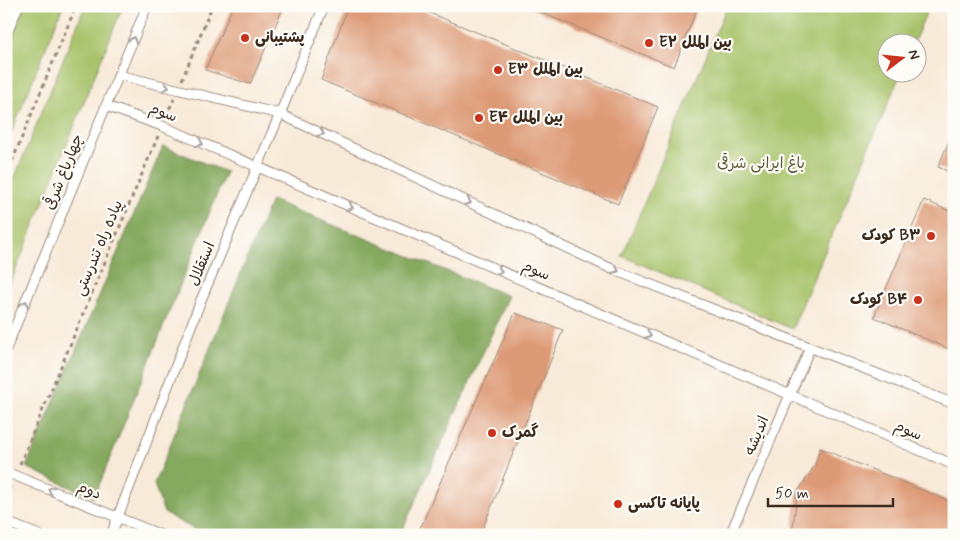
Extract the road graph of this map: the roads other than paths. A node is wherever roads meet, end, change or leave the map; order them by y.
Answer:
1 (18, 6) edge
2 (147, 6) edge
3 (324, 6) edge
4 (6, 36) edge
5 (118, 75) junction
6 (106, 106) junction
7 (280, 114) junction
8 (258, 167) junction
9 (810, 348) junction
10 (6, 349) edge
11 (790, 395) junction
12 (954, 404) edge
13 (954, 465) edge
14 (11, 474) edge
15 (118, 517) junction
16 (6, 522) edge
17 (40, 535) edge
18 (111, 535) edge
19 (161, 535) edge
20 (730, 535) edge

1 - 4 lane
5 -> 2 lane, چهارباغ شرقی
3 - 7 lane, استقلال
5 - 6 lane, چهارباغ شرقی
5 -> 7 lane, سوم
6 -> 8 lane, سوم
10 -> 6 lane, چهارباغ شرقی
7 - 8 lane, استقلال
7 -> 9 lane, سوم
8 -> 11 lane, سوم
8 - 15 lane, استقلال
9 - 11 lane, اندیشه
9 - 12 lane, سوم
11 - 13 lane, سوم
11 - 20 lane, اندیشه
15 -> 14 lane, دوم
15 - 18 lane, استقلال
15 - 19 lane, دوم
16 - 17 lane

